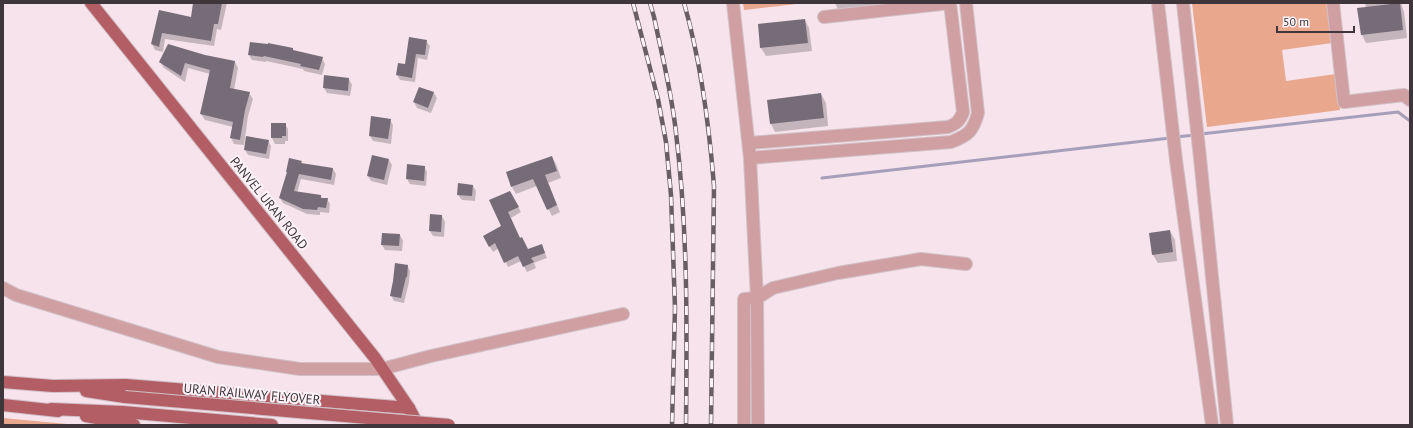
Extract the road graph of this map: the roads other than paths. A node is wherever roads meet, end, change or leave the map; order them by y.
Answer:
1 (91, 3) edge
2 (733, 3) edge
3 (950, 3) edge
4 (966, 3) edge
5 (1158, 3) edge
6 (1183, 3) edge
7 (1333, 3) edge
8 (824, 17) dead end
9 (1410, 100) edge
10 (749, 143) junction
11 (750, 158) junction
12 (966, 264) dead end
13 (3, 288) edge
14 (757, 298) junction
15 (624, 314) dead end
16 (382, 369) junction
17 (3, 382) edge
18 (53, 386) junction
19 (3, 405) edge
20 (409, 408) junction
21 (51, 409) junction
22 (134, 425) edge
23 (272, 425) edge
24 (418, 425) edge
25 (449, 425) edge
26 (744, 425) edge
27 (758, 425) edge
28 (1212, 425) edge
29 (1227, 425) edge

1 - 16 main road, PANVEL URAN ROAD
2 - 10 street
3 - 8 street
3 - 10 street
4 - 11 street
5 - 28 street
6 - 29 street
7 - 9 street
10 - 11 street
11 - 14 street
12 - 14 street
13 - 16 street
14 - 26 street
14 - 27 street
15 - 16 street
16 - 20 main road, PANVEL URAN ROAD
17 - 18 main road
18 - 20 main road
18 - 25 main road, URAN RAILWAY FLYOVER, bridge
19 - 21 main road
20 - 24 main road, PANVEL URAN ROAD
21 - 22 main road
21 - 23 main road

